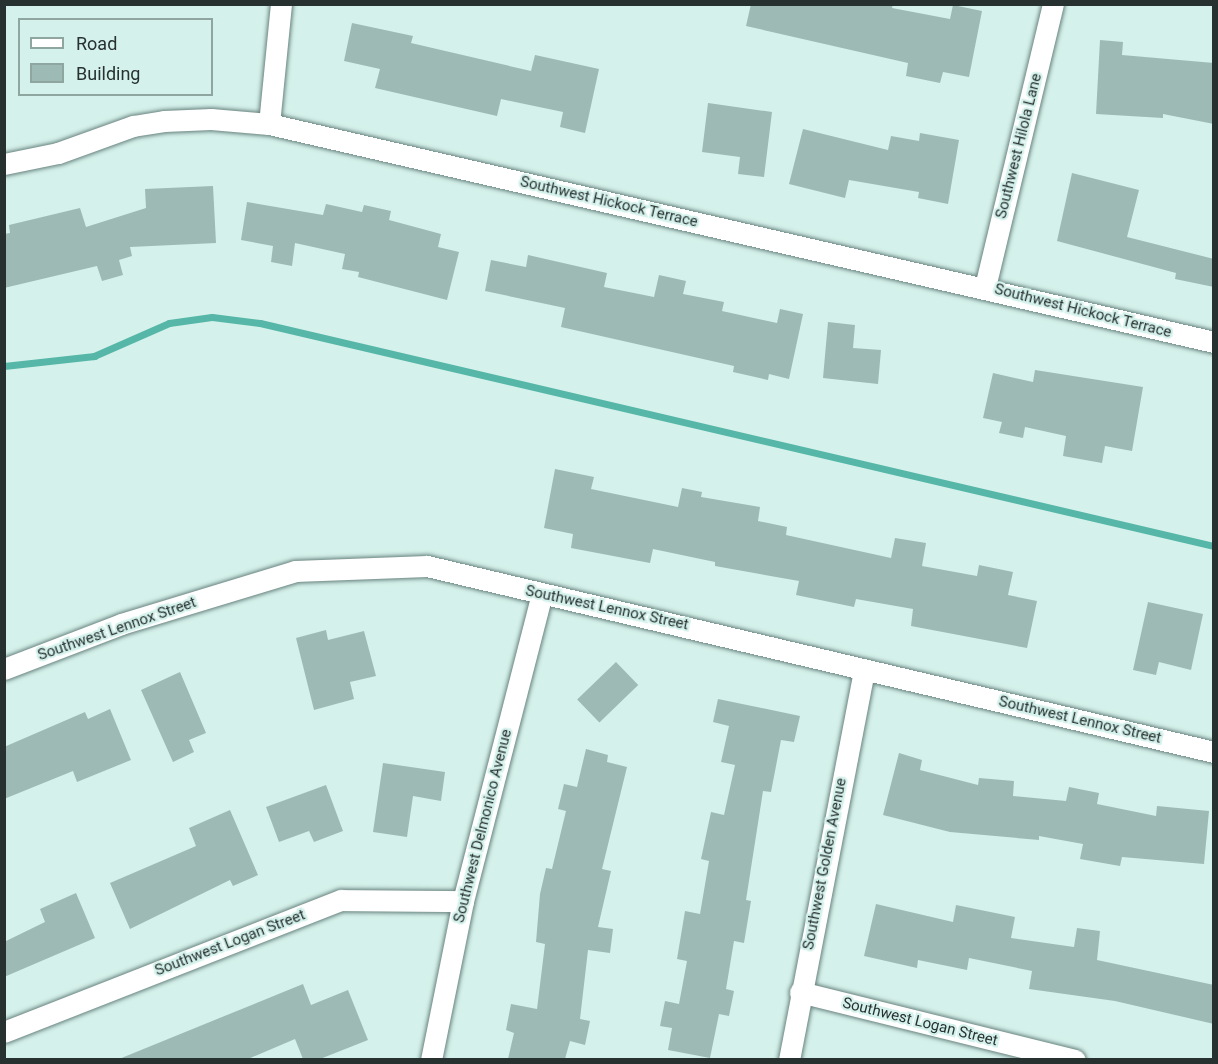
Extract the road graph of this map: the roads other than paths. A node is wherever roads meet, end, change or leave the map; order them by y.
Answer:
1 (281, 4) edge
2 (1053, 4) edge
3 (269, 124) junction
4 (4, 164) edge
5 (985, 287) junction
6 (1214, 342) edge
7 (542, 594) junction
8 (4, 669) edge
9 (864, 670) junction
10 (1214, 752) edge
11 (463, 901) junction
12 (800, 992) junction
13 (4, 1032) edge
14 (431, 1059) edge
15 (789, 1059) edge
16 (1075, 1059) edge

1 - 3 street
2 - 5 street, Southwest Hilola Lane
3 - 4 street, Southwest Hickock Terrace
3 - 5 street, Southwest Hickock Terrace
5 - 6 street, Southwest Hickock Terrace
7 - 8 street, Southwest Lennox Street
7 - 9 street, Southwest Lennox Street
7 - 11 street, Southwest Delmonico Avenue
9 - 10 street, Southwest Lennox Street
9 - 12 street, Southwest Golden Avenue
11 - 13 street, Southwest Logan Street
11 - 14 street, Southwest Delmonico Avenue
12 - 15 street, Southwest Golden Avenue
12 - 16 street, Southwest Logan Street

